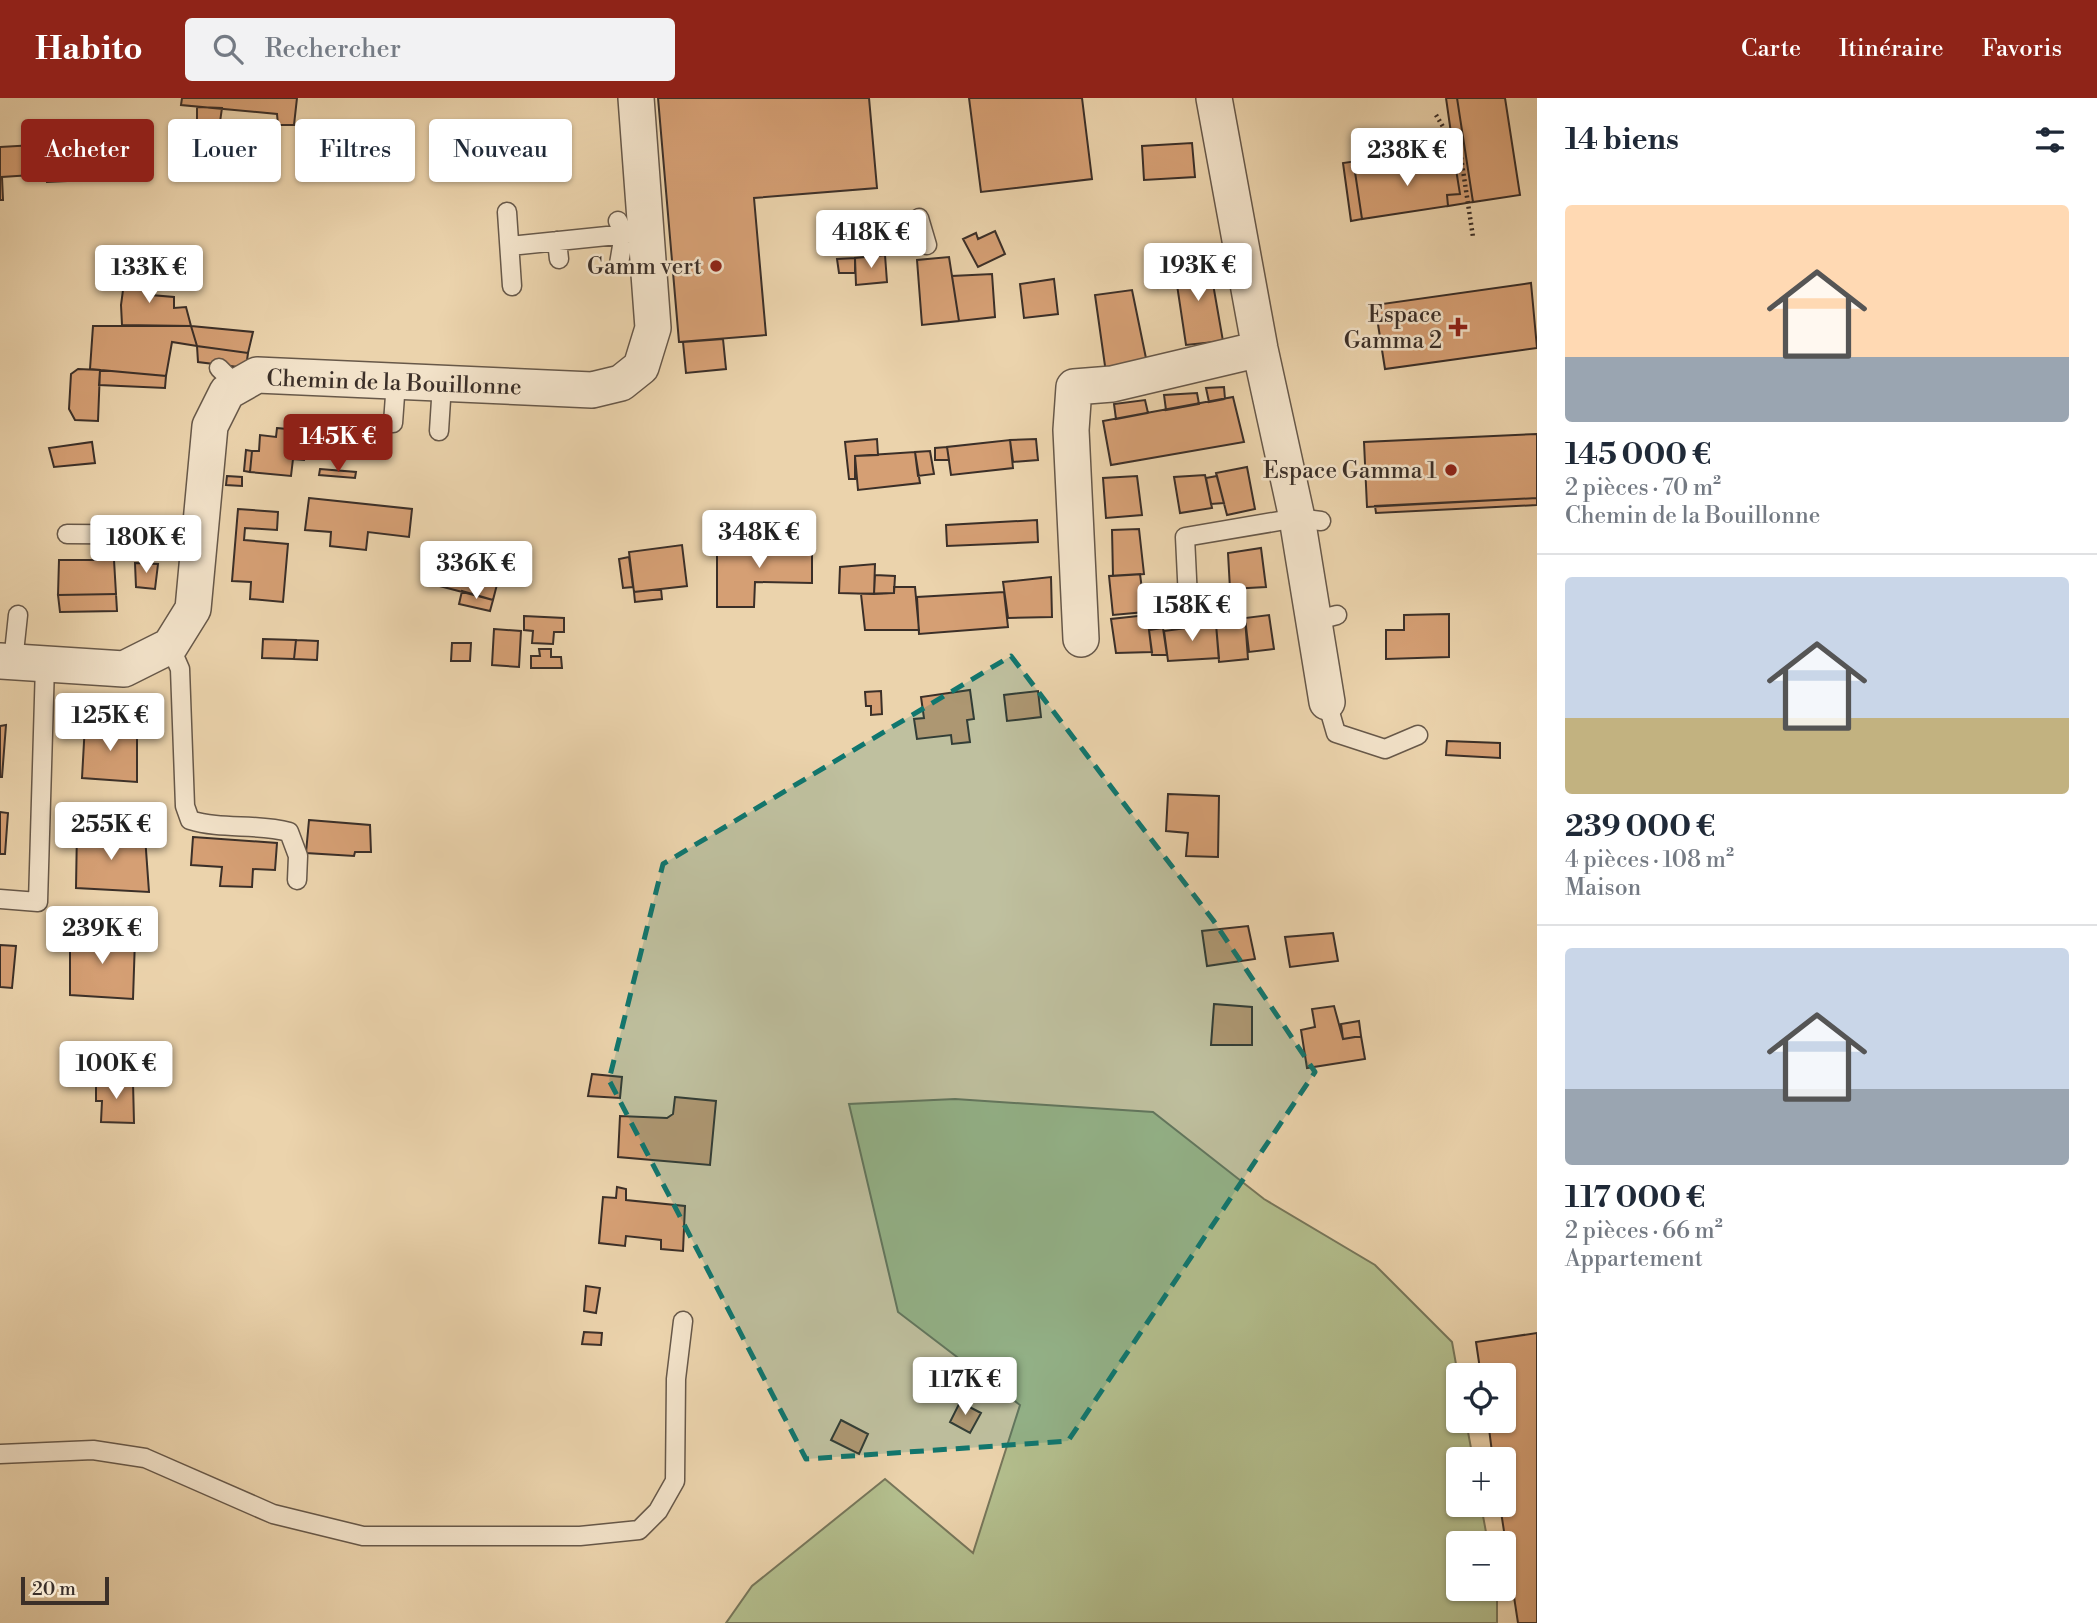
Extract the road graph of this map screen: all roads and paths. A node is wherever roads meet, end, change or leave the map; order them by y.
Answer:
1 (636, 98) edge
2 (1214, 98) edge
3 (1436, 115) dead end
4 (507, 212) dead end
5 (919, 218) dead end
6 (629, 229) junction
7 (1473, 237) dead end
8 (927, 245) dead end
9 (510, 246) junction
10 (619, 264) dead end
11 (512, 286) dead end
12 (1260, 349) junction
13 (396, 382) junction
14 (442, 384) junction
15 (393, 424) dead end
16 (439, 431) dead end
17 (1309, 519) junction
18 (206, 527) junction
19 (67, 534) dead end
20 (1188, 599) dead end
21 (18, 615) dead end
22 (1080, 639) dead end
23 (170, 646) junction
24 (19, 662) edge
25 (1327, 702) joint
26 (1418, 735) dead end
27 (297, 880) dead end
28 (0, 899) edge
29 (683, 1321) dead end
30 (0, 1454) edge

1 - 6 street, Chemin de la Bouillonne
2 - 12 street
3 - 7 path
4 - 9 lane
5 - 8 lane
6 - 9 lane
6 - 10 lane
6 - 14 street, Chemin de la Bouillonne
9 - 11 lane
12 - 17 street
12 - 22 street
13 - 14 street, Chemin de la Bouillonne
13 - 15 lane
13 - 18 street, Chemin de la Bouillonne
14 - 16 lane
17 - 20 lane
17 - 25 street
18 - 19 lane
18 - 23 street, Chemin de la Bouillonne
21 - 24 lane
23 - 24 street
23 - 27 lane
24 - 28 lane
25 - 26 lane
29 - 30 lane

